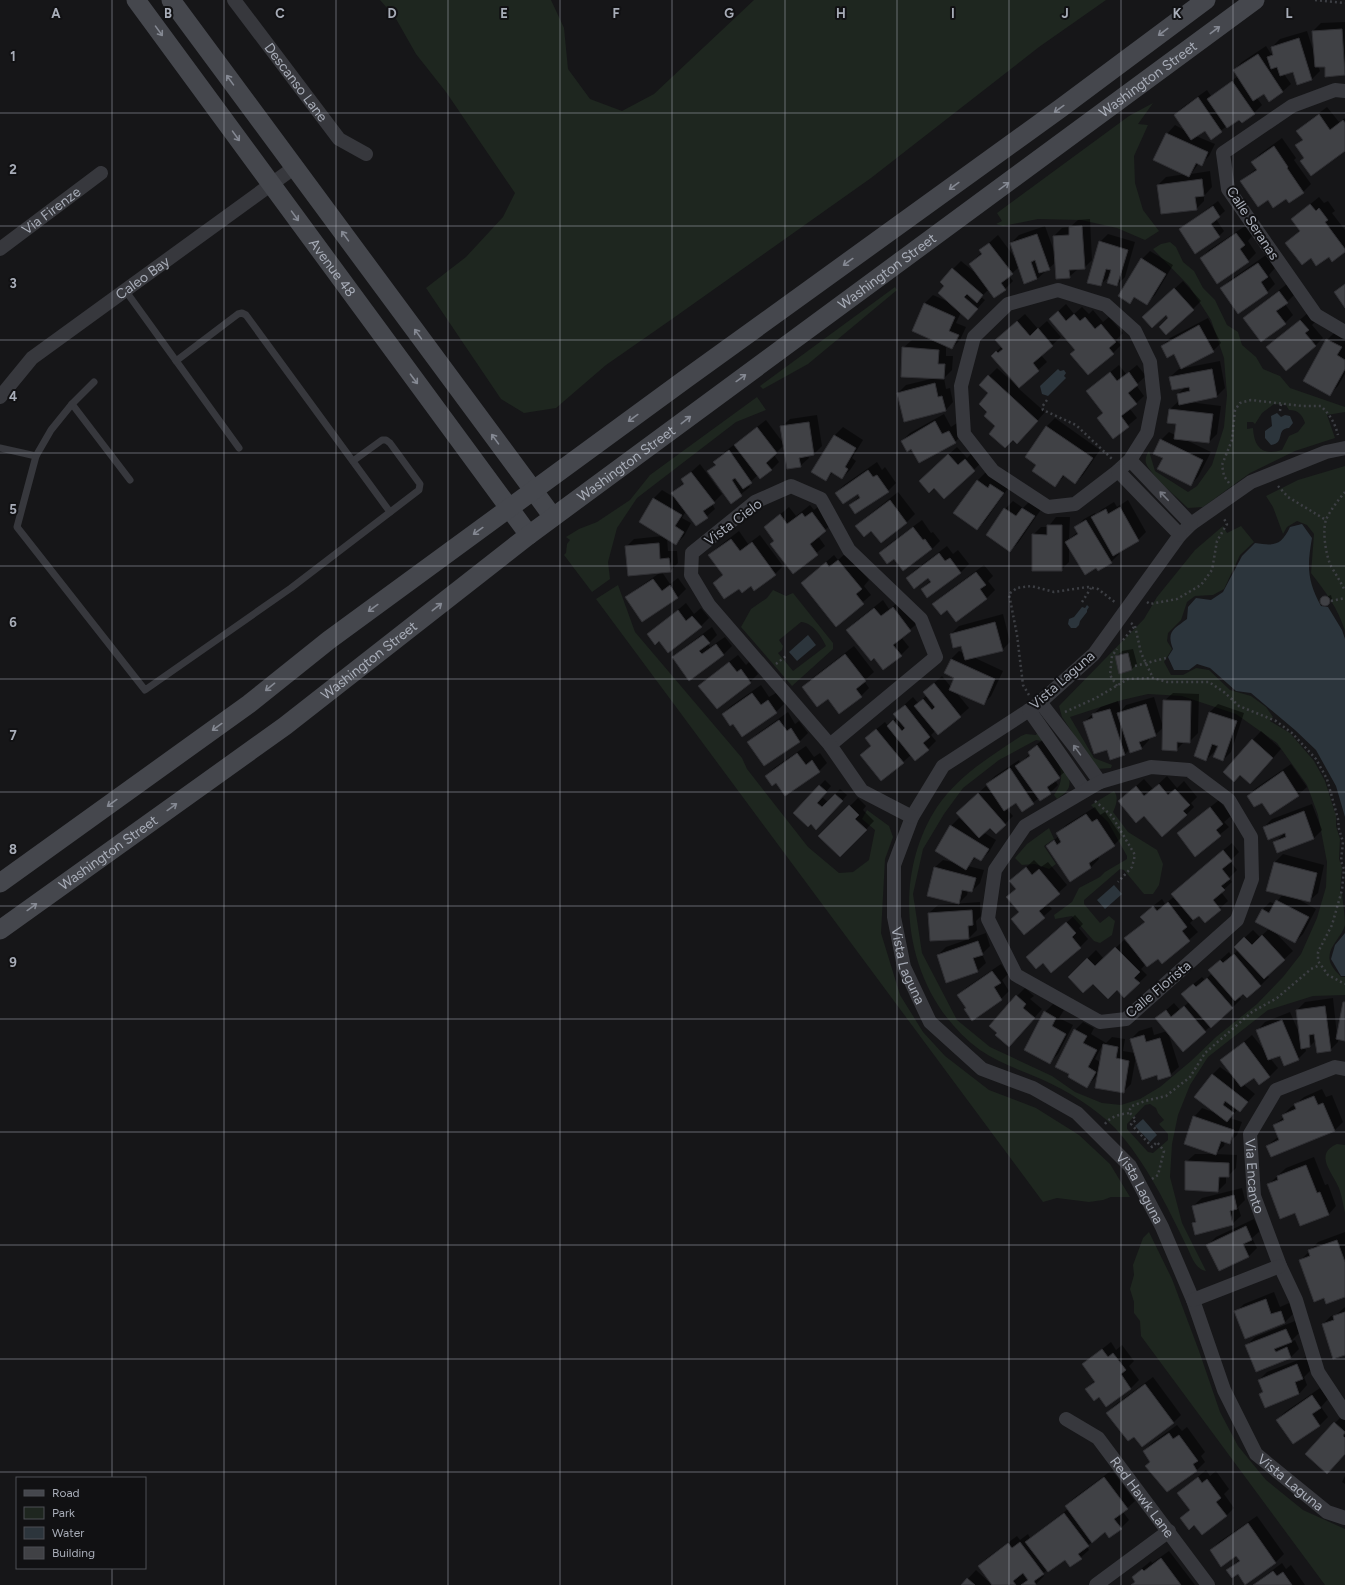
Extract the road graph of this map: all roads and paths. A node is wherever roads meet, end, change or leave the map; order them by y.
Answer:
1 (136, 0) edge
2 (171, 0) edge
3 (234, 0) edge
4 (1206, 0) edge
5 (1255, 0) edge
6 (1315, 0) edge
7 (1345, 3) edge
8 (1345, 91) edge
9 (366, 154) dead end
10 (295, 167) junction
11 (101, 173) dead end
12 (272, 184) junction
13 (0, 248) edge
14 (125, 290) junction
15 (1345, 332) edge
16 (176, 361) junction
17 (94, 382) dead end
18 (0, 398) edge
19 (1047, 400) dead end
20 (72, 404) junction
21 (1281, 404) junction
22 (1280, 411) dead end
23 (0, 448) edge
24 (239, 448) dead end
25 (1343, 448) edge
26 (36, 456) junction
27 (353, 461) junction
28 (1123, 467) junction
29 (1273, 473) junction
30 (130, 480) dead end
31 (533, 490) junction
32 (1345, 492) edge
33 (1236, 493) junction
34 (1216, 507) junction
35 (510, 508) junction
36 (390, 512) junction
37 (553, 518) junction
38 (1326, 520) junction
39 (1191, 524) junction
40 (529, 535) junction
41 (1180, 535) junction
42 (1091, 588) junction
43 (1345, 591) edge
44 (1137, 596) junction
45 (1345, 598) edge
46 (1331, 601) dead end
47 (1082, 602) dead end
48 (1124, 612) junction
49 (1135, 626) junction
50 (1166, 658) dead end
51 (1146, 664) junction
52 (1135, 666) dead end
53 (1152, 678) junction
54 (1116, 686) junction
55 (1036, 705) junction
56 (1051, 717) junction
57 (830, 745) junction
58 (1100, 782) junction
59 (1085, 790) junction
60 (912, 817) junction
61 (1118, 882) dead end
62 (0, 884) edge
63 (0, 930) edge
64 (1320, 965) junction
65 (1345, 984) edge
66 (1345, 1069) edge
67 (1130, 1113) junction
68 (1097, 1133) junction
69 (1141, 1186) junction
70 (1280, 1266) junction
71 (1193, 1300) junction
72 (1345, 1413) edge
73 (1066, 1419) dead end
74 (1345, 1518) edge
75 (1169, 1531) junction
76 (1096, 1585) edge
77 (1208, 1585) edge

1 -> 12 main road, Avenue 48
10 -> 2 main road, Avenue 48
3 - 9 street, Descanso Lane
4 -> 31 main road, Washington Street
37 -> 5 main road, Washington Street
6 - 7 path
8 - 15 street, Calle Seranas
10 - 12 street, Caleo Bay
31 -> 10 main road, Avenue 48
11 - 13 street, Via Firenze
12 - 14 street, Caleo Bay
12 -> 35 main road, Avenue 48
14 - 16 lane
14 - 18 street, Caleo Bay
16 - 24 lane
16 - 27 lane
17 - 20 lane
19 - 28 path
20 - 26 lane
20 - 30 lane
21 - 22 path
21 - 25 path
21 - 33 path
23 - 26 lane
25 - 29 street, Vista Laguna
26 - 36 lane
27 - 36 lane
27 - 36 lane
28 - 28 street
39 -> 28 street
28 - 41 street
29 - 33 street, Vista Laguna
29 - 38 path
31 - 35 main road, Washington Street
31 - 37 main road, Avenue 48
32 - 38 path
33 - 34 street, Vista Laguna
34 - 39 street, Vista Laguna
34 - 44 path
35 - 40 main road, Avenue 48
35 -> 62 main road, Washington Street
37 - 40 main road, Washington Street
38 - 43 path
39 - 41 street, Vista Laguna
63 -> 40 main road, Washington Street
41 - 44 street, Vista Laguna
42 - 47 path
42 - 48 path
42 - 55 path
44 - 48 street, Vista Laguna
45 - 46 path
48 - 49 path
48 - 55 street, Vista Laguna
49 - 51 path
49 - 54 path
50 - 51 path
51 - 52 path
51 - 53 path
53 - 54 path
53 - 64 path
54 - 56 path
55 - 56 street
55 - 59 street
55 - 60 street, Vista Laguna
58 -> 56 street
57 - 57 street, Vista Cielo
57 - 60 street, Vista Cielo
58 - 59 street, Calle Florista
58 - 59 street, Calle Florista
59 - 61 path
60 - 68 street, Vista Laguna
64 - 65 path
64 - 67 path
66 - 70 street, Via Encanto
67 - 68 path
67 - 69 path
68 - 69 street, Vista Laguna
69 - 71 street, Vista Laguna
70 - 71 street
70 - 72 street, Via Encanto
71 - 74 street, Vista Laguna
73 - 75 street, Red Hawk Lane
75 - 76 street
75 - 77 street, Red Hawk Lane

